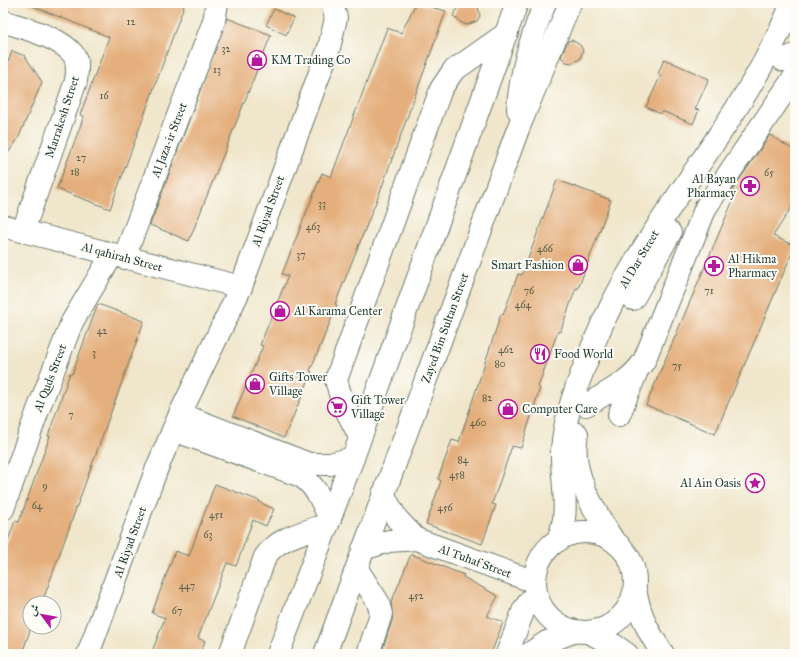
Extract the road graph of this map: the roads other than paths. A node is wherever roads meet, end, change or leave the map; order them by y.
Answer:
1 (226, 3) edge
2 (332, 3) edge
3 (545, 3) edge
4 (570, 3) edge
5 (582, 3) edge
6 (216, 12) edge
7 (512, 13) edge
8 (788, 15) edge
9 (3, 21) edge
10 (555, 38) junction
11 (791, 64) edge
12 (518, 129) junction
13 (699, 203) junction
14 (13, 229) edge
15 (118, 257) junction
16 (240, 287) junction
17 (637, 372) junction
18 (586, 404) junction
19 (619, 415) dead end
20 (177, 422) junction
21 (360, 437) junction
22 (353, 458) junction
23 (383, 494) junction
24 (3, 509) edge
25 (329, 522) junction
26 (416, 539) junction
27 (559, 540) junction
28 (613, 540) junction
29 (360, 559) junction
30 (535, 588) junction
31 (635, 590) junction
32 (582, 632) junction
33 (88, 654) edge
34 (230, 654) edge
35 (278, 654) edge
36 (325, 654) edge
37 (368, 654) edge
38 (507, 654) edge
39 (529, 654) edge
40 (626, 654) edge
41 (663, 654) edge

1 - 6 main road, Al Jaza-ir Street
2 - 16 main road, Al Riyad Street
3 - 12 main road
4 - 10 main road, Zayed Bin Sultan Street
5 - 10 main road
6 - 15 main road, Al Jaza-ir Street
7 - 21 main road
7 - 21 main road
8 - 11 main road, Al Dar Street
8 - 27 main road, Al Dar Street
9 - 14 main road, Marrakesh Street
10 - 12 main road, Zayed Bin Sultan Street
11 - 13 main road, Al Dar Street
12 - 23 main road, Zayed Bin Sultan Street
13 - 17 main road
13 - 18 main road, Al Dar Street
14 - 15 main road, Al qahirah Street
15 - 16 main road, Al qahirah Street
15 - 24 main road, Al Quds Street
16 - 20 main road, Al Riyad Street
17 - 18 main road
17 - 19 main road
18 - 28 main road, Al Dar Street
20 - 22 main road
20 - 25 main road
20 - 33 main road, Al Riyad Street
21 - 22 main road
22 - 25 main road
23 - 26 main road, Al Tuhaf Street
23 - 29 main road, Zayed Bin Sultan Street
25 - 34 main road
25 - 35 main road
26 - 29 main road, Al Tuhaf Street
26 - 30 main road, Al Tuhaf Street
27 - 28 main road
27 - 30 main road
28 - 31 main road
29 - 36 main road, Zayed Bin Sultan Street
29 - 37 main road
30 - 32 main road
30 - 38 main road
31 - 32 main road
31 - 41 main road
32 - 39 main road
32 - 40 main road

